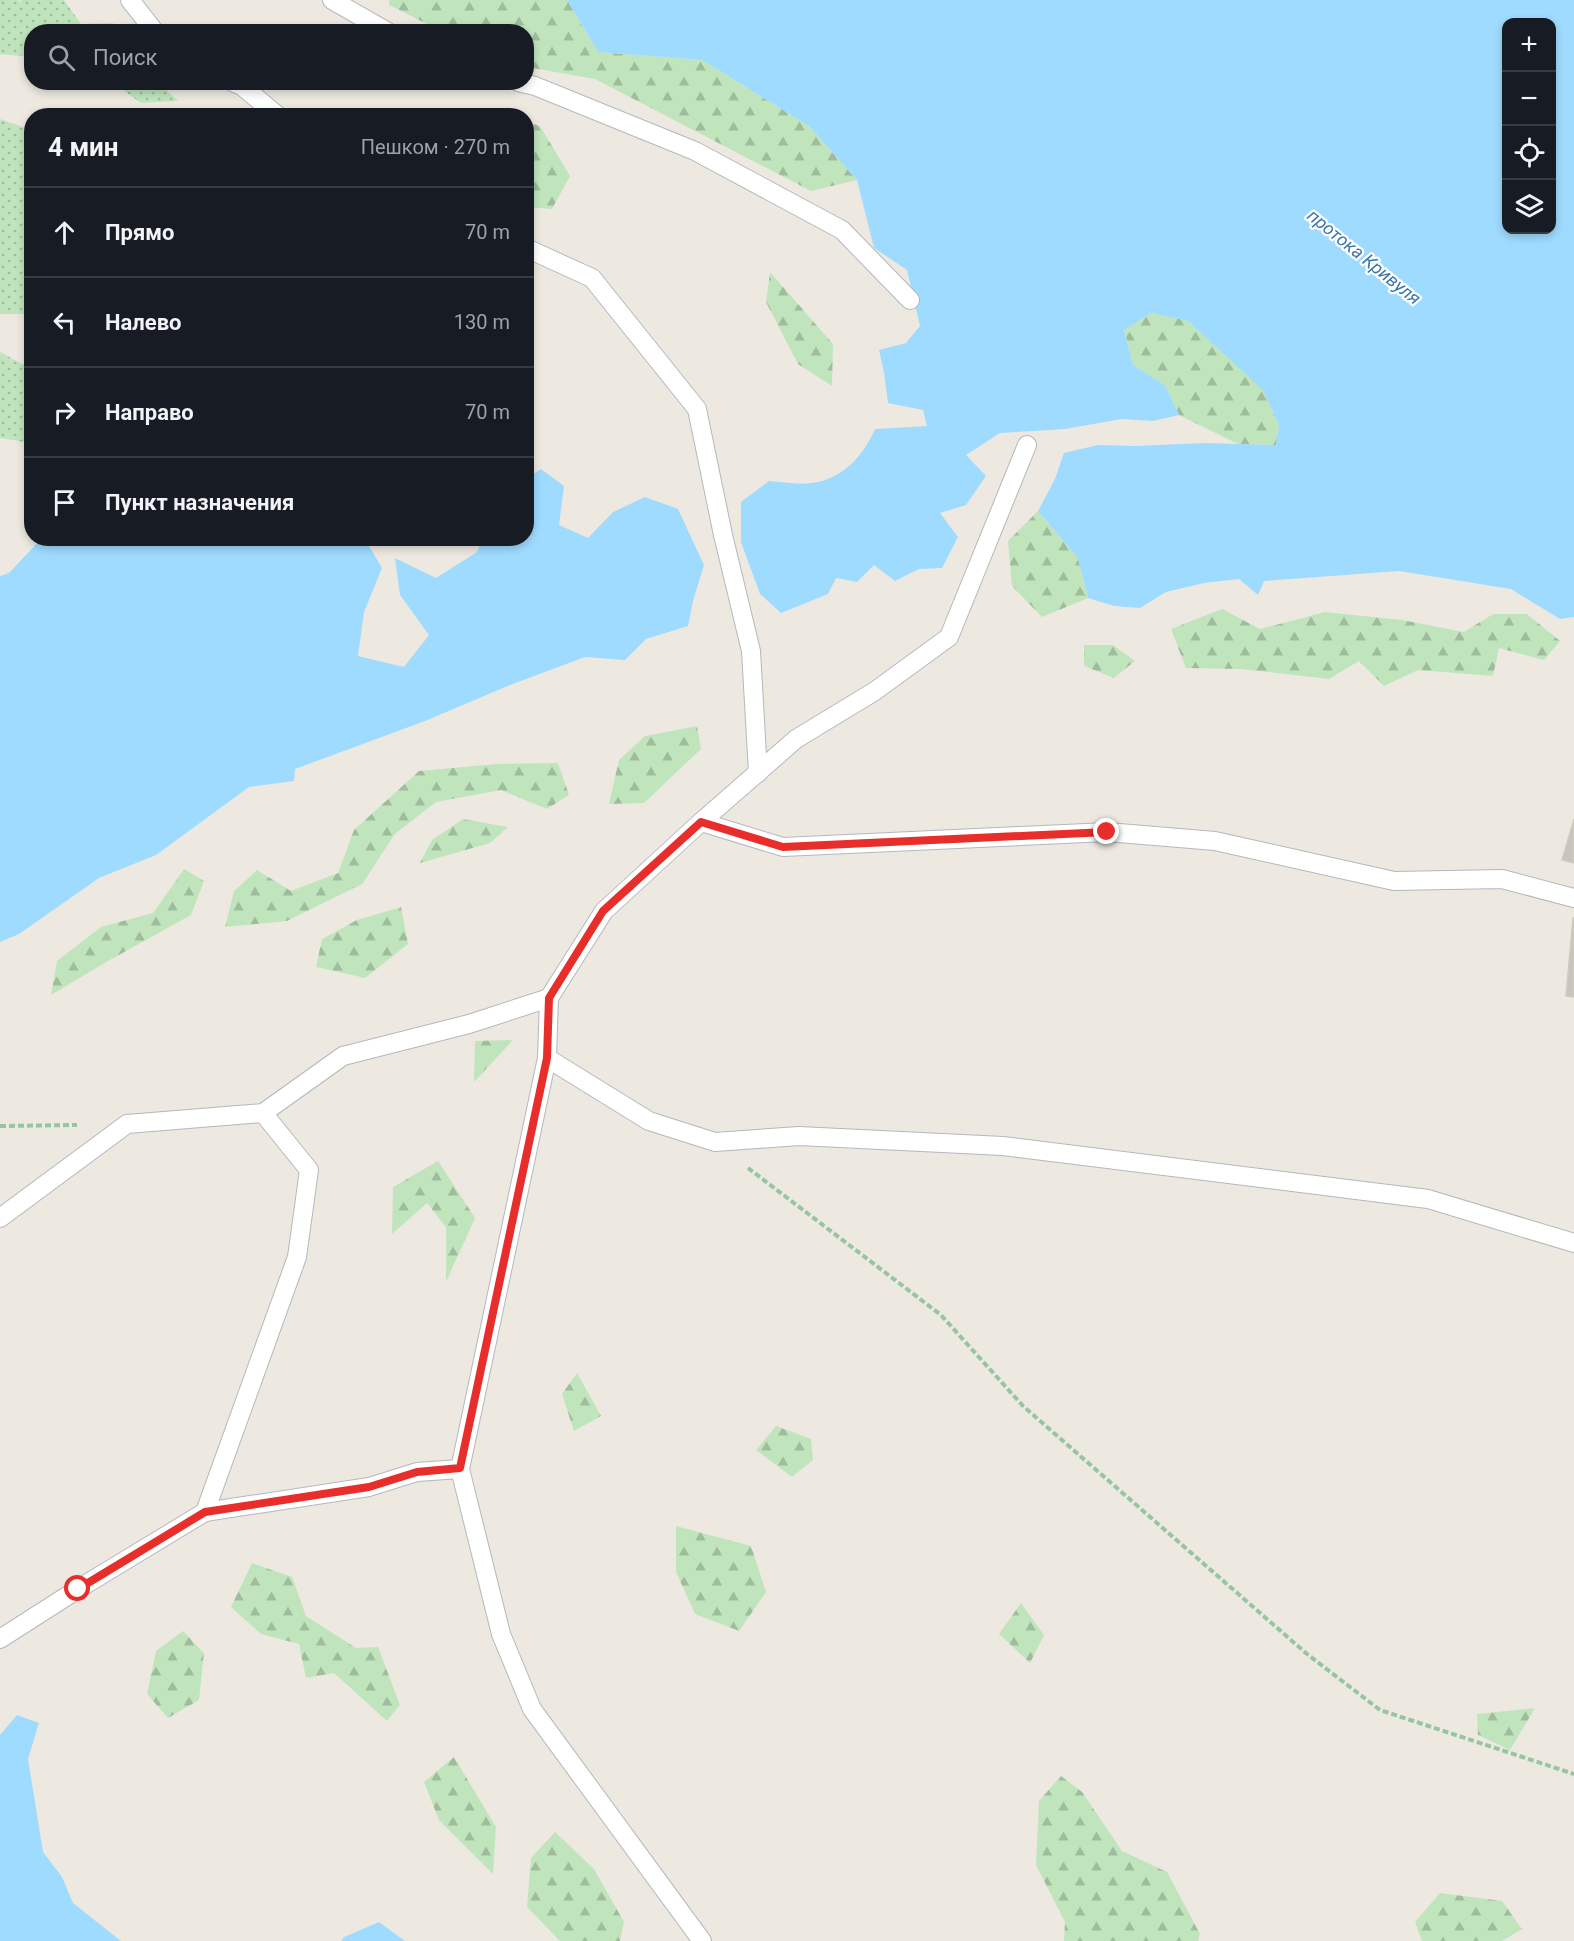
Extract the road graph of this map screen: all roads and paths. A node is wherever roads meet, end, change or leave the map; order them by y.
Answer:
1 (130, 0) edge
2 (332, 0) edge
3 (149, 24) edge
4 (374, 24) edge
5 (534, 86) edge
6 (247, 90) edge
7 (268, 108) edge
8 (534, 252) edge
9 (910, 300) dead end
10 (1027, 445) dead end
11 (758, 773) junction
12 (701, 822) junction
13 (1574, 898) edge
14 (549, 998) junction
15 (547, 1058) junction
16 (263, 1113) junction
17 (81, 1125) dead end
18 (0, 1126) edge
19 (714, 1142) junction
20 (0, 1218) edge
21 (1574, 1243) edge
22 (460, 1468) junction
23 (205, 1512) junction
24 (0, 1639) edge
25 (1574, 1774) edge
26 (702, 1941) edge

1 - 3 lane
2 - 4 lane
5 - 9 lane
6 - 7 lane
8 - 11 lane
10 - 11 lane
11 - 12 lane
12 - 13 lane
12 - 14 lane
14 - 15 lane
14 - 16 lane
15 - 19 lane
15 - 22 lane
16 - 20 lane
16 - 23 lane
17 - 18 path
19 - 21 lane
19 - 25 path
22 - 23 lane
22 - 26 lane
23 - 24 lane

